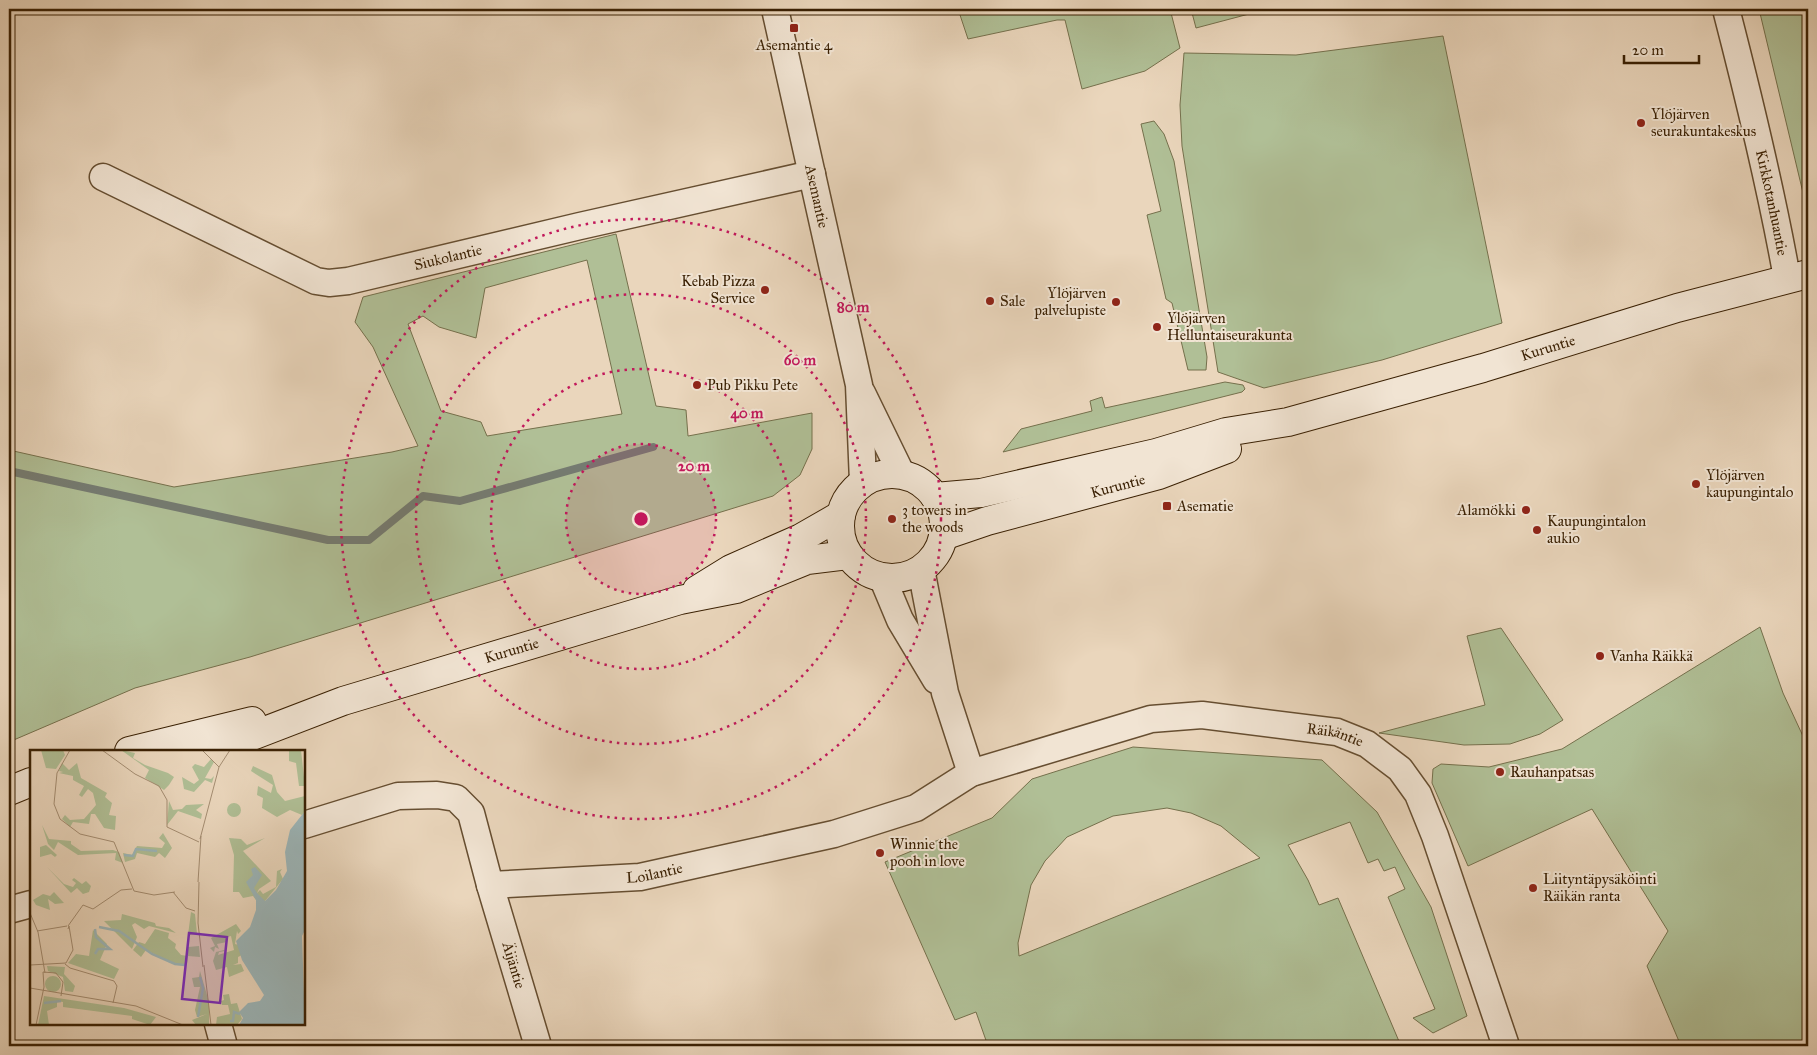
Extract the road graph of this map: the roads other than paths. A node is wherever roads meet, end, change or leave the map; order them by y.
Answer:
1 (775, 9) edge
2 (1726, 9) edge
3 (812, 174) junction
4 (104, 177) dead end
5 (1798, 276) edge
6 (859, 386) junction
7 (1288, 422) junction
8 (902, 475) junction
9 (863, 482) junction
10 (935, 497) junction
11 (841, 516) junction
12 (943, 536) junction
13 (848, 555) junction
14 (921, 570) junction
15 (882, 577) junction
16 (680, 600) junction
17 (945, 693) junction
18 (344, 701) junction
19 (132, 750) edge
20 (210, 750) edge
21 (971, 773) junction
22 (30, 782) edge
23 (9, 790) edge
24 (30, 797) edge
25 (9, 800) edge
26 (305, 825) edge
27 (490, 885) junction
28 (30, 904) edge
29 (9, 910) edge
30 (218, 1025) edge
31 (224, 1046) edge
32 (538, 1046) edge
33 (1506, 1046) edge

1 - 3 street, Asemantie
2 - 5 street, Kirkkotanhuantie
3 - 4 street, Siukolantie
3 - 6 street, Asemantie
5 - 7 main road, Kuruntie
6 - 8 street, Asemantie
6 - 9 street, Asemantie
7 - 10 main road, Kuruntie
7 - 12 main road, Kuruntie
8 - 9 main road
8 - 10 main road
9 - 11 main road
10 - 12 main road
11 - 13 main road
11 - 16 main road, Kuruntie
12 - 14 main road
13 - 15 main road
13 - 16 main road, Kuruntie
14 - 15 main road
14 - 17 street
15 - 17 street
16 - 18 main road, Kuruntie
17 - 21 street
18 - 19 main road, Kuruntie
18 - 20 main road, Kuruntie
21 - 27 street, Loilantie
21 - 33 street, Räikäntie
22 - 23 main road
24 - 25 main road
26 - 27 street
27 - 32 street, Äijäntie
28 - 29 street
30 - 31 street

